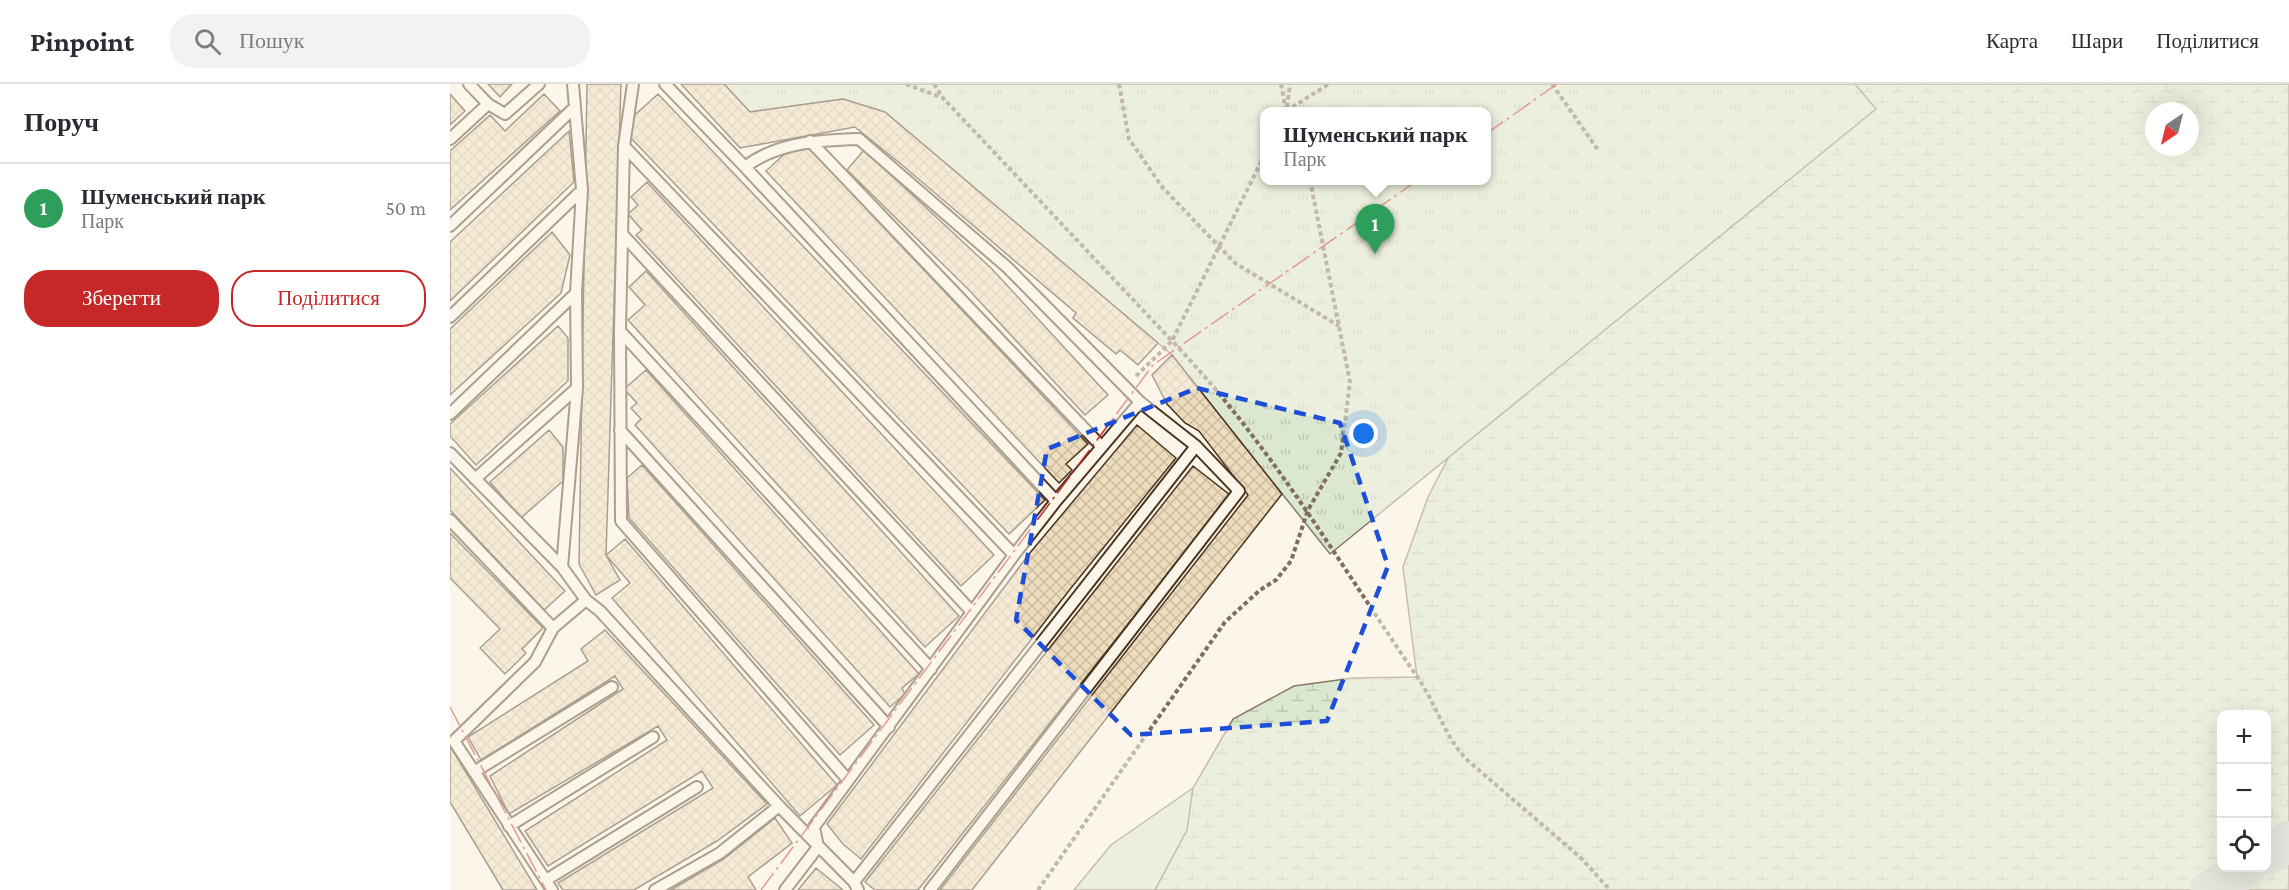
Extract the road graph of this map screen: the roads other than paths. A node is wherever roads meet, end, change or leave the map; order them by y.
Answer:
1 (469, 84) edge
2 (539, 84) edge
3 (573, 84) edge
4 (633, 84) edge
5 (665, 84) edge
6 (488, 104) junction
7 (575, 107) junction
8 (450, 139) edge
9 (810, 141) junction
10 (624, 146) junction
11 (745, 167) junction
12 (582, 190) junction
13 (450, 226) edge
14 (623, 235) junction
15 (576, 293) junction
16 (450, 317) edge
17 (621, 331) junction
18 (577, 388) junction
19 (1140, 402) junction
20 (450, 414) edge
21 (620, 430) junction
22 (1101, 446) junction
23 (1196, 446) junction
24 (450, 453) edge
25 (475, 479) junction
26 (1056, 501) junction
27 (450, 520) edge
28 (1014, 555) junction
29 (562, 567) junction
30 (586, 600) junction
31 (972, 612) junction
32 (553, 628) junction
33 (931, 669) junction
34 (612, 687) dead end
35 (889, 727) junction
36 (653, 737) dead end
37 (474, 772) junction
38 (848, 780) junction
39 (697, 787) dead end
40 (779, 806) junction
41 (509, 826) junction
42 (818, 847) junction
43 (549, 885) edge
44 (856, 886) edge
45 (655, 890) edge
46 (785, 890) edge
47 (930, 890) edge

1 - 6 lane
2 - 6 lane
3 - 7 lane
4 - 10 lane
5 - 11 lane
6 - 8 lane
7 - 12 lane
7 - 13 lane
9 - 11 lane
9 - 19 lane
9 - 22 lane
10 - 14 lane
10 - 28 lane
11 - 26 lane
12 - 15 lane
12 - 16 lane
14 - 17 lane
14 - 31 lane
15 - 18 lane
15 - 20 lane
17 - 21 lane
17 - 33 lane
18 - 25 lane
18 - 29 lane
19 - 22 lane
19 - 23 lane
21 - 35 lane
21 - 38 lane
22 - 26 lane
23 - 44 lane
23 - 47 lane
24 - 25 lane
25 - 29 lane
26 - 28 lane
27 - 32 lane
28 - 31 lane
29 - 30 lane
30 - 32 lane
30 - 40 lane
31 - 33 lane
32 - 37 lane
33 - 35 lane
34 - 37 lane
35 - 38 lane
36 - 41 lane
37 - 41 lane
38 - 42 lane
39 - 43 lane
40 - 42 lane
40 - 45 lane
41 - 43 lane
42 - 44 lane
42 - 46 lane

